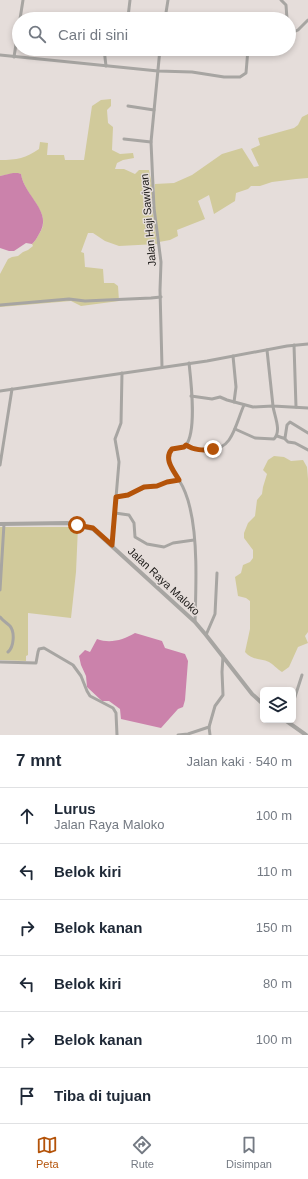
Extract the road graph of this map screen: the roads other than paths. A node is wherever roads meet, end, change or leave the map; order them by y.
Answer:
1 (22, 0) edge
2 (130, 0) edge
3 (168, 0) edge
4 (281, 0) edge
5 (21, 12) edge
6 (129, 12) edge
7 (166, 12) edge
8 (286, 12) edge
9 (308, 20) edge
10 (296, 31) edge
11 (0, 55) edge
12 (105, 56) edge
13 (159, 56) edge
14 (248, 56) edge
15 (14, 57) joint
16 (106, 66) junction
17 (158, 71) junction
18 (128, 106) dead end
19 (154, 110) junction
20 (124, 139) dead end
21 (151, 142) junction
22 (161, 296) junction
23 (0, 305) edge
24 (308, 344) edge
25 (294, 345) junction
26 (267, 350) junction
27 (234, 356) junction
28 (189, 363) junction
29 (162, 367) junction
30 (122, 373) junction
31 (12, 389) junction
32 (0, 391) edge
33 (191, 396) junction
34 (234, 402) junction
35 (244, 405) junction
36 (273, 406) junction
37 (296, 407) junction
38 (308, 408) edge
39 (235, 429) junction
40 (308, 433) edge
41 (277, 436) junction
42 (284, 438) junction
43 (186, 445) junction
44 (308, 450) edge
45 (0, 465) edge
46 (179, 480) junction
47 (116, 497) junction
48 (115, 513) junction
49 (2, 524) edge
50 (194, 540) junction
51 (112, 545) junction
52 (217, 573) dead end
53 (0, 590) edge
54 (0, 617) edge
55 (195, 622) junction
56 (206, 635) junction
57 (8, 652) dead end
58 (224, 656) junction
59 (0, 662) edge
60 (302, 675) dead end
61 (296, 694) edge
62 (260, 701) edge
63 (289, 723) edge
64 (209, 727) junction
65 (117, 735) edge
66 (178, 735) edge
67 (210, 735) edge
68 (306, 735) edge

1 - 5 street
2 - 6 street
3 - 7 street
4 - 8 street
9 - 10 street
11 - 15 street
12 - 16 street
13 - 17 street, Jalan Haji Sawiyan
14 - 17 street
15 - 16 street
16 - 17 street
17 - 19 street, Jalan Haji Sawiyan
18 - 19 street
19 - 21 street, Jalan Haji Sawiyan
20 - 21 street
21 - 22 street, Jalan Haji Sawiyan
22 - 23 street
22 - 29 street, Jalan Haji Sawiyan
24 - 25 street
25 - 26 street
25 - 37 street
26 - 27 street
26 - 36 street
27 - 28 street
27 - 34 street
28 - 29 street
28 - 33 street
29 - 30 street
30 - 31 street
30 - 47 street
31 - 32 street
31 - 45 street
33 - 34 street
33 - 43 street
34 - 35 street
35 - 36 street
35 - 39 street
36 - 37 street
36 - 41 street
37 - 38 street
39 - 41 street
39 - 43 street
40 - 42 street
41 - 42 street
42 - 44 street
43 - 46 street
46 - 47 street
46 - 50 street
47 - 48 street
48 - 50 street
48 - 51 street
49 - 51 street, Jalan Raya Maloko
49 - 53 street
50 - 55 street
51 - 55 street, Jalan Raya Maloko
52 - 56 street
54 - 57 street
55 - 56 street, Jalan Raya Maloko
56 - 58 street, Jalan Raya Maloko
58 - 62 street, Jalan Raya Maloko
58 - 64 street
59 - 65 street
60 - 61 street
63 - 68 street
64 - 66 street
64 - 67 street

